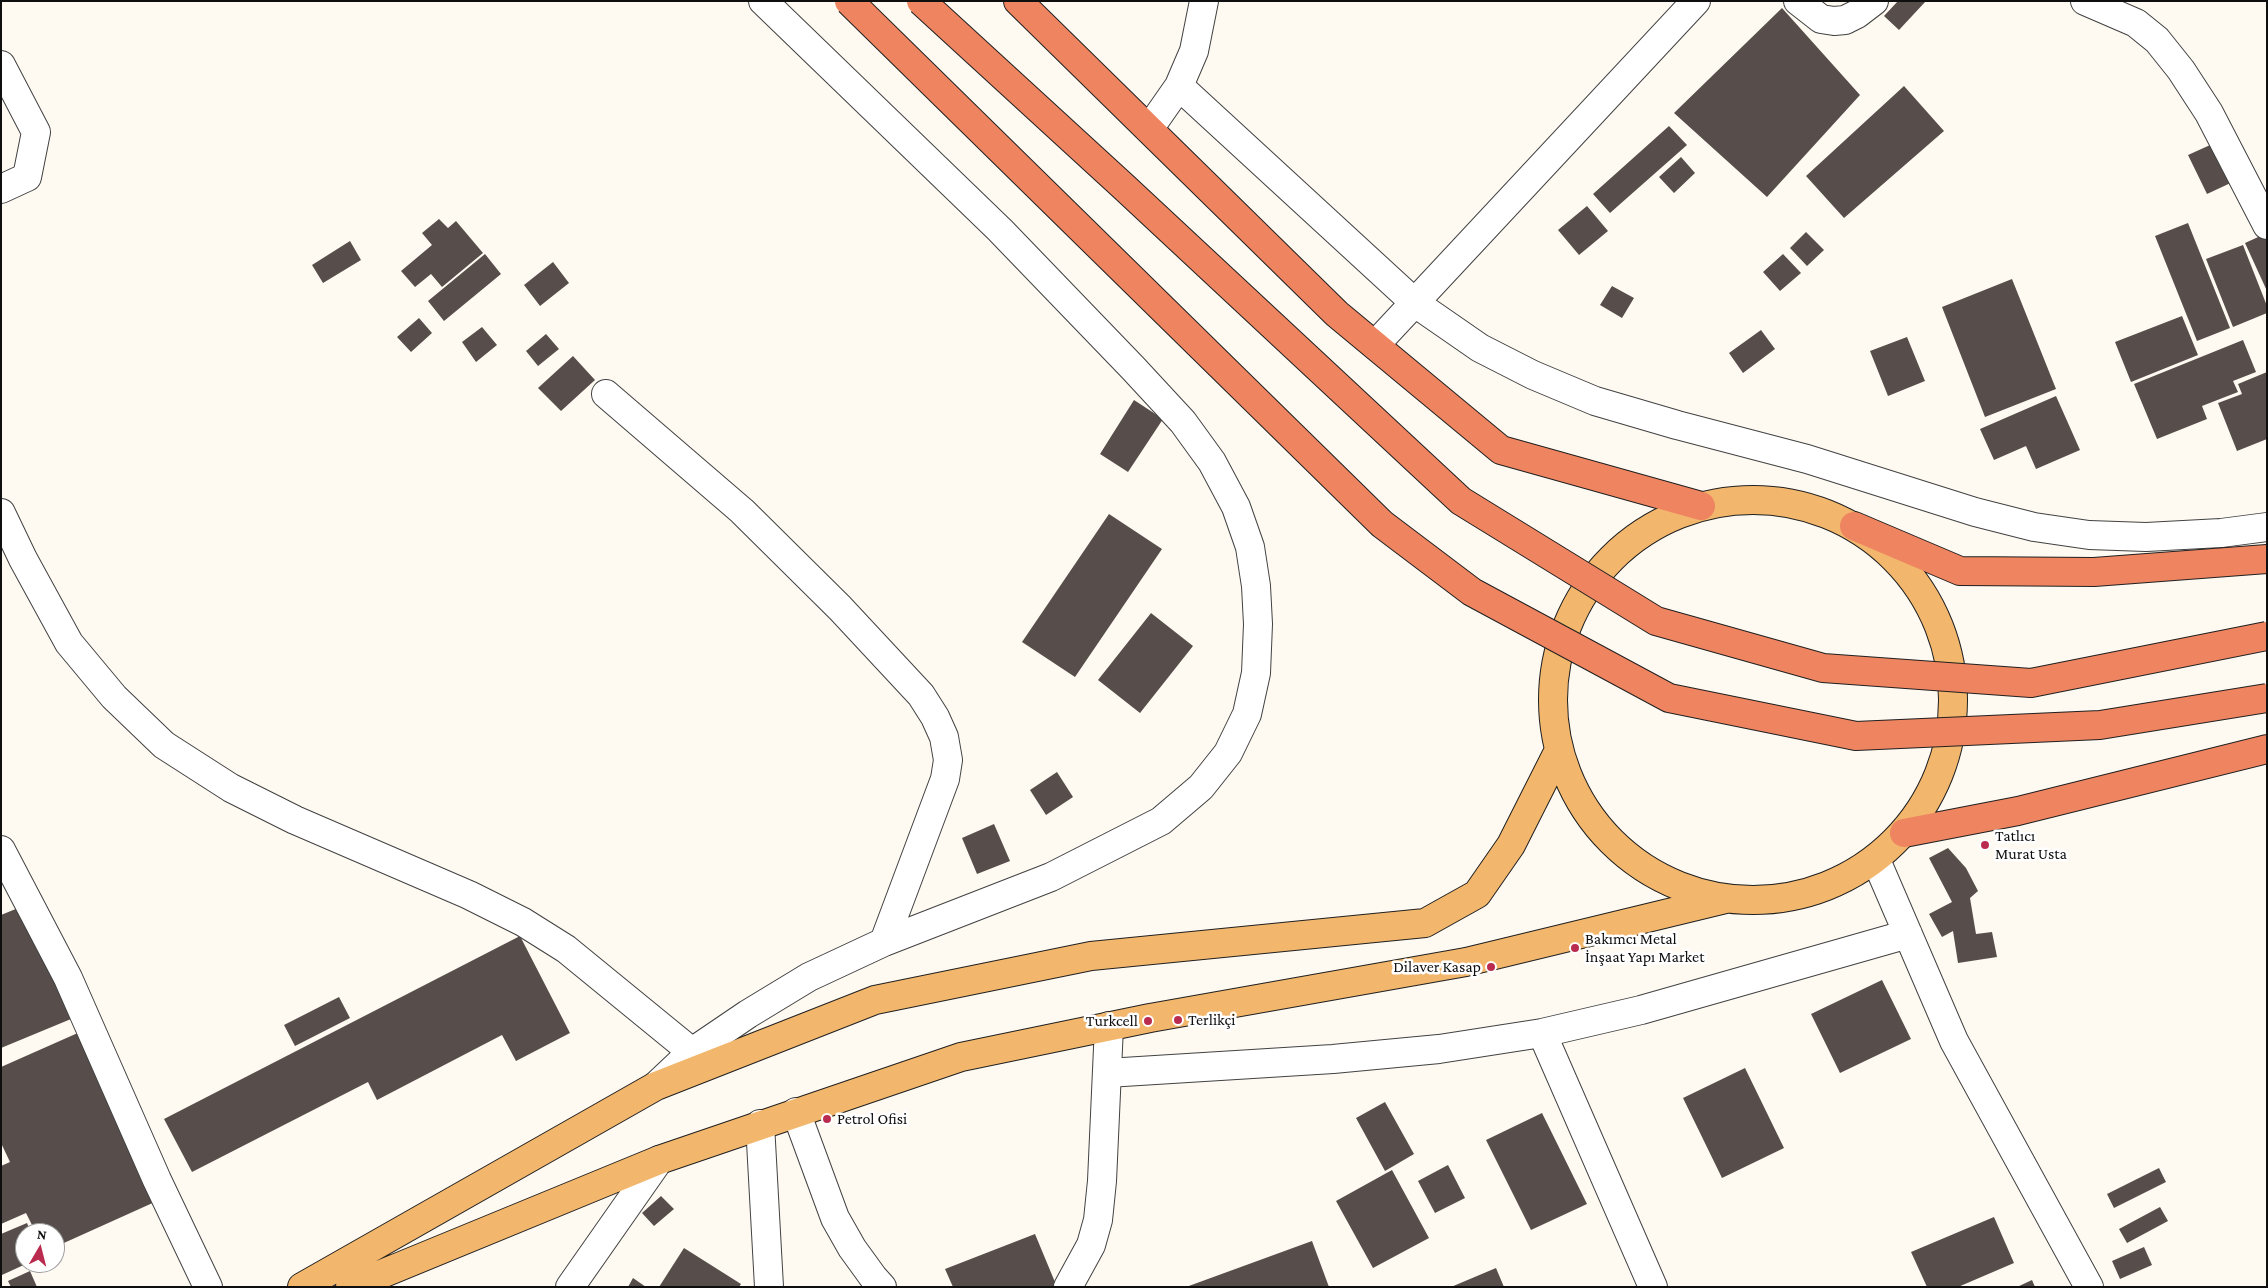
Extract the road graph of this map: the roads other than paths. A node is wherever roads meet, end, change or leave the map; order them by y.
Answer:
1 (762, 1) edge
2 (849, 1) edge
3 (921, 1) edge
4 (1018, 1) edge
5 (1204, 1) edge
6 (1696, 1) edge
7 (1798, 1) edge
8 (1874, 1) edge
9 (2087, 2) edge
10 (1, 65) edge
11 (1179, 86) junction
12 (1149, 129) junction
13 (1, 189) edge
14 (2267, 225) edge
15 (1415, 303) junction
16 (1375, 345) junction
17 (606, 394) dead end
18 (1701, 506) junction
19 (1, 513) edge
20 (1854, 526) junction
21 (2267, 527) edge
22 (2267, 559) edge
23 (2267, 636) edge
24 (2267, 698) edge
25 (2267, 749) edge
26 (1558, 752) junction
27 (1904, 832) junction
28 (1, 850) edge
29 (1876, 860) junction
30 (1726, 899) junction
31 (1908, 934) junction
32 (884, 942) junction
33 (1108, 1026) junction
34 (1542, 1033) junction
35 (692, 1052) junction
36 (1107, 1073) junction
37 (656, 1086) junction
38 (796, 1112) junction
39 (760, 1124) junction
40 (659, 1160) junction
41 (208, 1287) edge
42 (302, 1287) edge
43 (350, 1287) edge
44 (570, 1287) edge
45 (769, 1287) edge
46 (882, 1287) edge
47 (1068, 1287) edge
48 (1653, 1287) edge
49 (2088, 1287) edge

1 - 32 street
2 - 24 highway, bridge
3 - 23 highway, bridge
4 - 12 highway
5 - 11 street
6 - 15 street
7 - 8 street
9 - 14 street
10 - 13 street
11 - 12 street
11 - 15 street
12 - 16 highway
15 - 16 street
15 - 21 street
16 - 18 highway
17 - 32 street
18 - 20 main road
18 - 26 main road
19 - 35 street
20 - 22 highway
20 - 27 main road
25 - 27 highway
26 - 30 main road
26 - 37 main road
27 - 29 main road
28 - 41 street
29 - 30 main road
29 - 31 street
30 - 33 main road
31 - 34 street
31 - 49 street
32 - 35 street
33 - 36 street
33 - 38 main road
34 - 36 street
34 - 48 street
35 - 37 street
36 - 47 street
37 - 42 main road
38 - 39 main road
38 - 46 street
39 - 40 main road
39 - 45 street
40 - 43 main road
40 - 44 street

